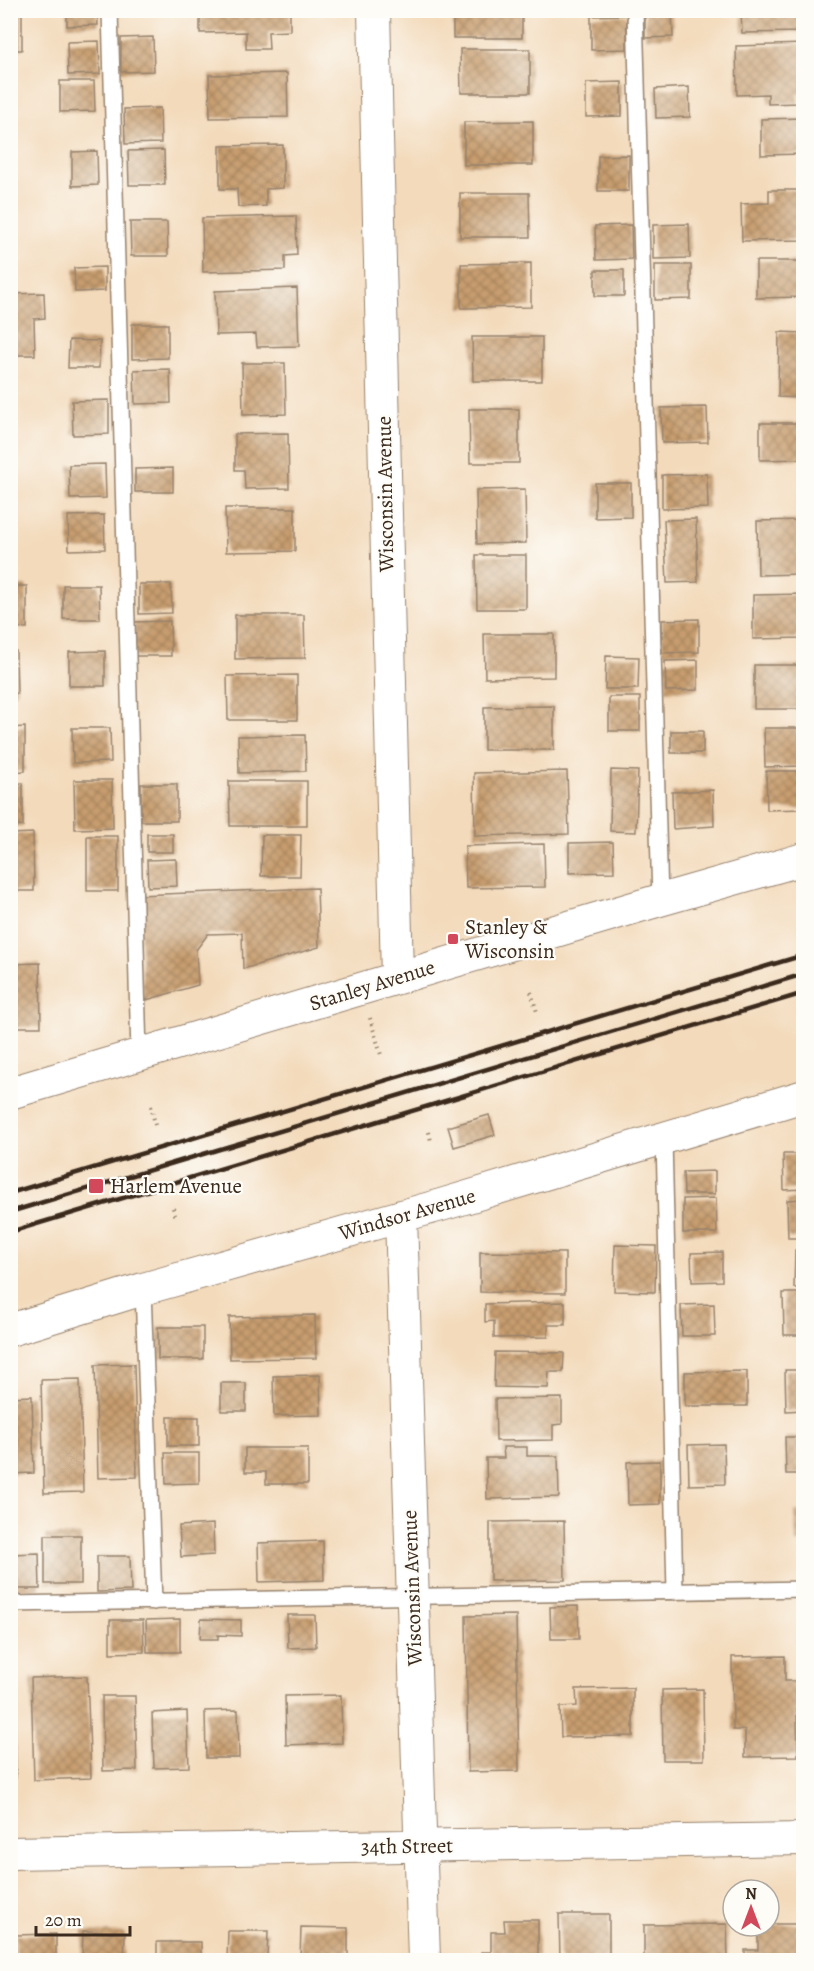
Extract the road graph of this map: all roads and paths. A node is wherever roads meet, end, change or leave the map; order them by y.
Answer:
1 (110, 10) edge
2 (374, 10) edge
3 (635, 10) edge
4 (804, 859) edge
5 (660, 900) junction
6 (397, 977) junction
7 (531, 992) dead end
8 (367, 1009) dead end
9 (537, 1012) dead end
10 (140, 1054) junction
11 (382, 1058) dead end
12 (10, 1093) edge
13 (804, 1096) edge
14 (151, 1106) dead end
15 (155, 1125) dead end
16 (429, 1132) dead end
17 (664, 1139) junction
18 (432, 1141) dead end
19 (173, 1208) dead end
20 (400, 1216) junction
21 (176, 1218) dead end
22 (143, 1289) junction
23 (10, 1330) edge
24 (804, 1589) edge
25 (675, 1592) junction
26 (413, 1597) junction
27 (154, 1602) junction
28 (10, 1604) edge
29 (804, 1839) edge
30 (420, 1846) junction
31 (10, 1853) edge
32 (424, 1960) edge

1 - 10 lane
2 - 6 street, Wisconsin Avenue
3 - 5 lane
4 - 5 street, Stanley Avenue
5 - 6 street, Stanley Avenue
6 - 10 street, Stanley Avenue
7 - 9 path
8 - 11 path
10 - 12 street, Stanley Avenue
13 - 17 street, Windsor Avenue
14 - 15 path
16 - 18 path
17 - 20 street, Windsor Avenue
17 - 25 lane
19 - 21 path
20 - 22 street, Windsor Avenue
20 - 26 street, Wisconsin Avenue
22 - 23 street, Windsor Avenue
22 - 27 lane
24 - 25 lane
25 - 26 lane
26 - 27 lane
26 - 30 street, Wisconsin Avenue
27 - 28 lane
29 - 30 street, 34th Street
30 - 31 street, 34th Street
30 - 32 street, Wisconsin Avenue

